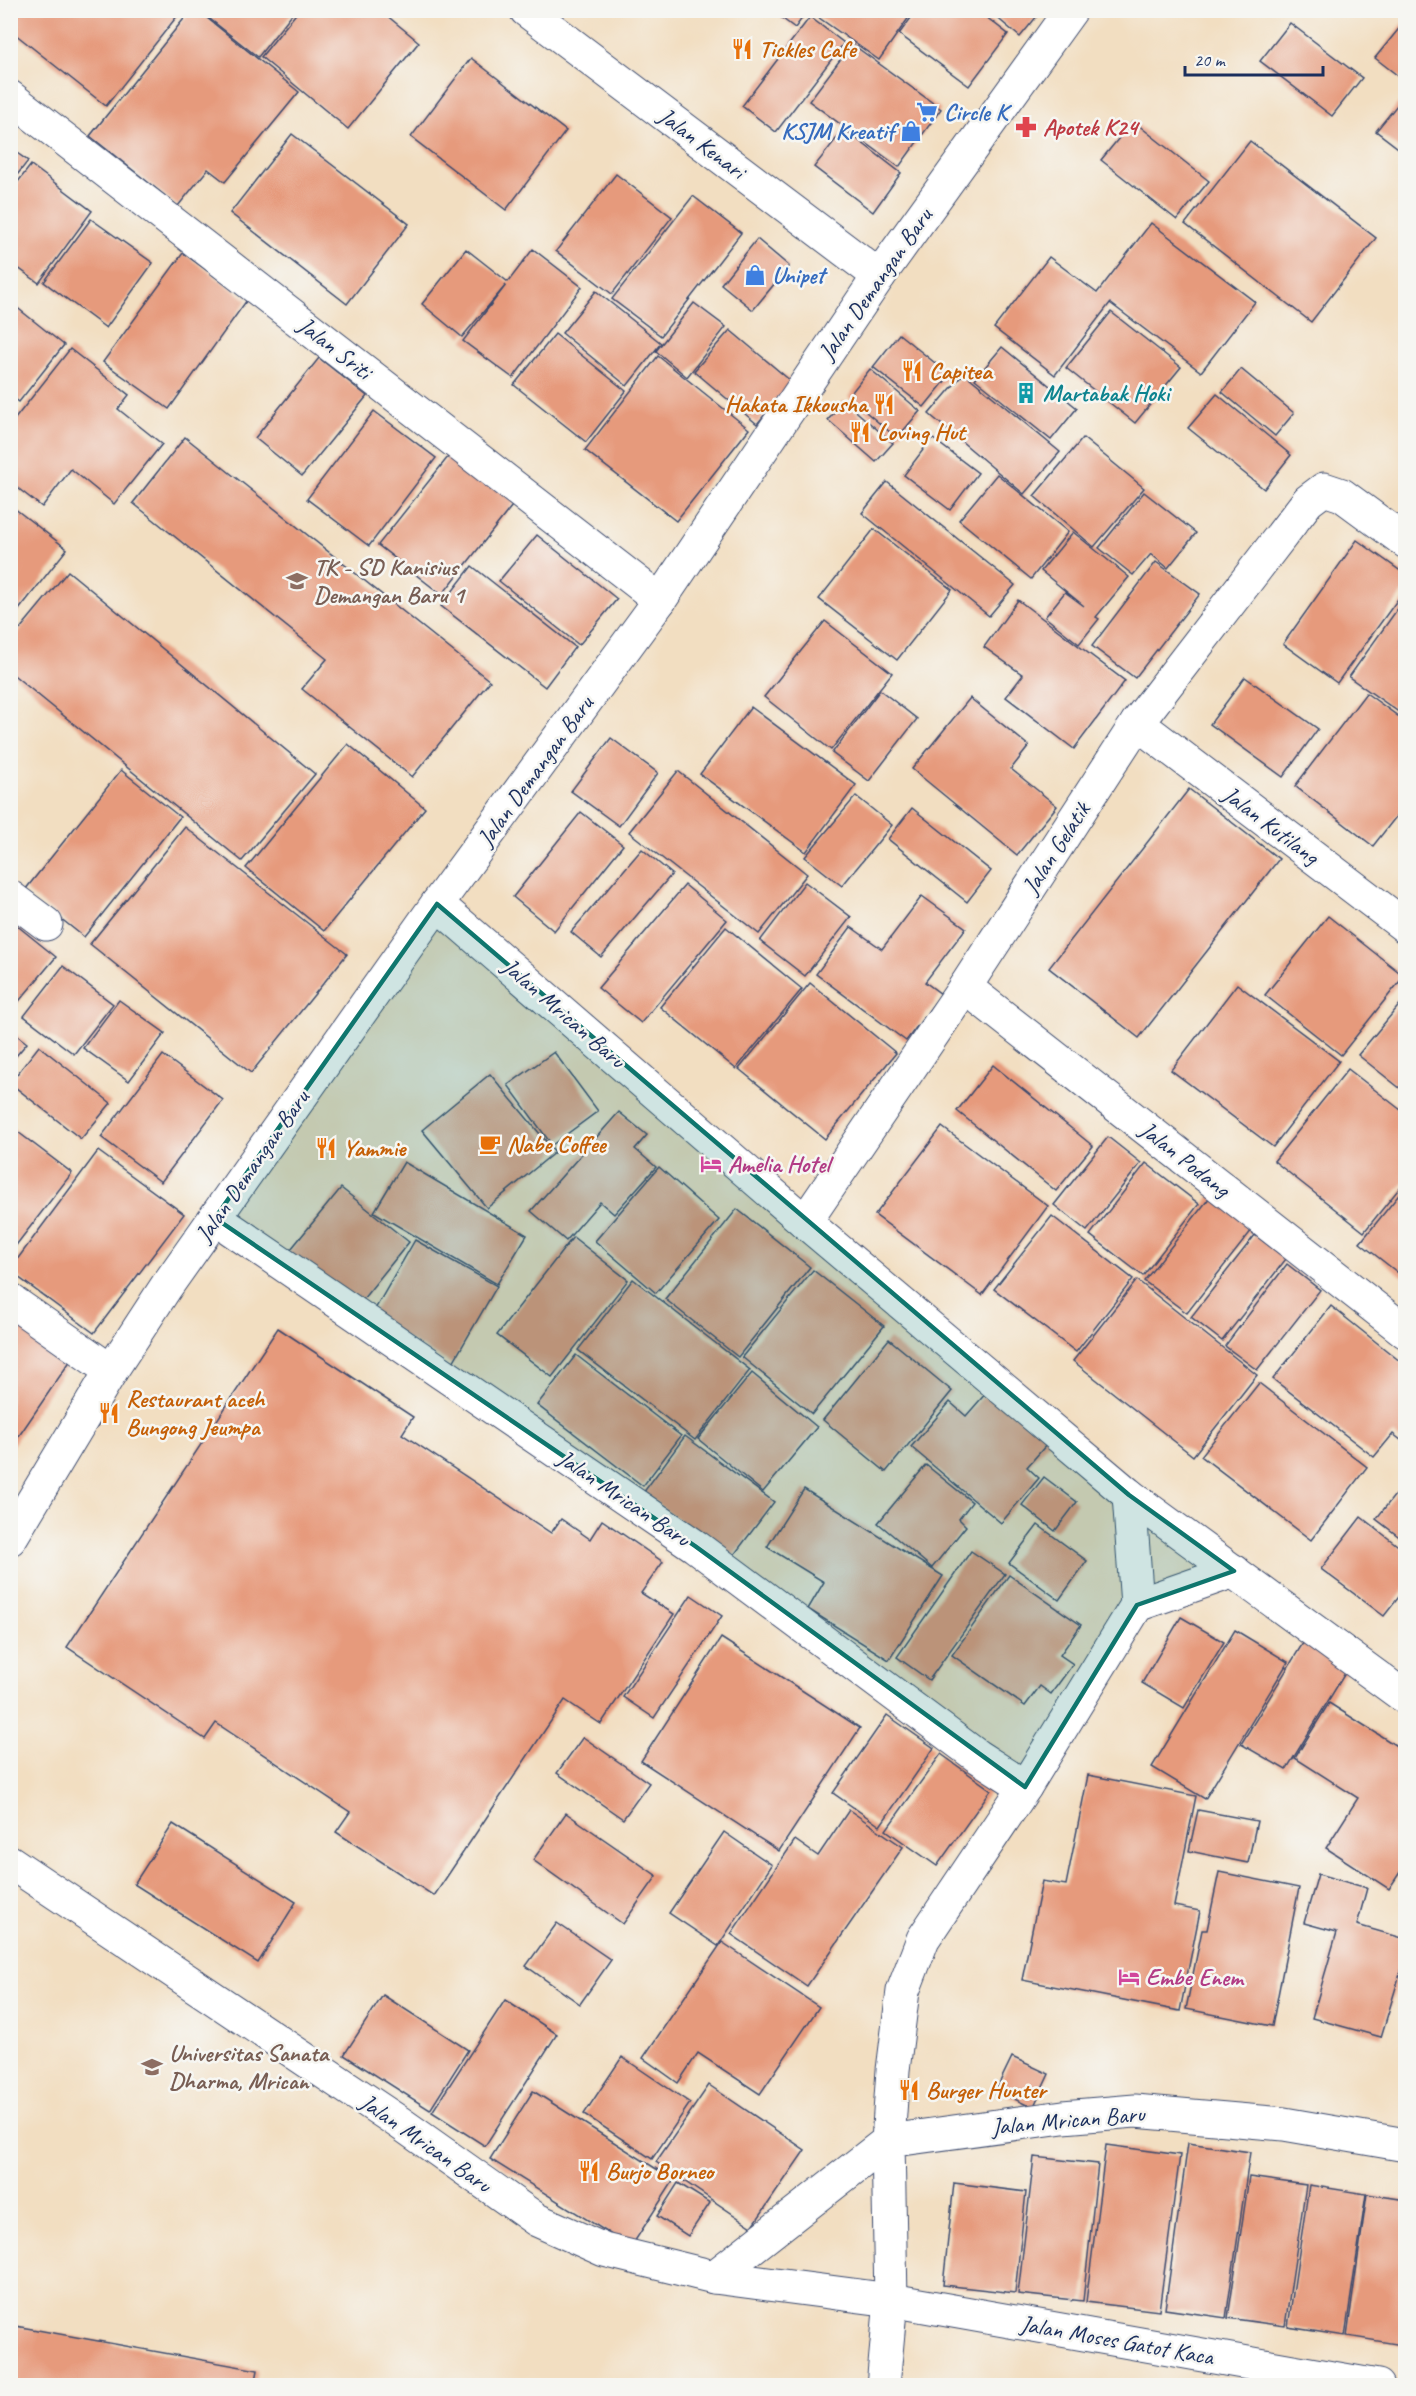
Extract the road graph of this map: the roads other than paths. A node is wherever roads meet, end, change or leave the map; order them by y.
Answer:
1 (526, 10) edge
2 (1071, 10) edge
3 (10, 97) edge
4 (879, 276) junction
5 (1406, 542) edge
6 (660, 600) junction
7 (1137, 723) junction
8 (10, 897) edge
9 (437, 904) junction
10 (46, 924) dead end
11 (1406, 927) edge
12 (965, 987) junction
13 (215, 1218) junction
14 (805, 1222) junction
15 (10, 1300) edge
16 (1406, 1332) edge
17 (111, 1371) junction
18 (1129, 1495) junction
19 (10, 1539) edge
20 (1234, 1571) junction
21 (1137, 1605) junction
22 (1406, 1698) edge
23 (1025, 1787) junction
24 (10, 1862) edge
25 (888, 2141) junction
26 (1406, 2145) edge
27 (714, 2277) junction
28 (891, 2300) junction
29 (883, 2385) edge
30 (1378, 2385) edge

1 - 4 street, Jalan Kenari
2 - 4 street, Jalan Demangan Baru
3 - 6 street, Jalan Sriti
4 - 6 street, Jalan Demangan Baru
5 - 7 street, Jalan Gelatik
6 - 9 street, Jalan Demangan Baru
7 - 11 street, Jalan Kutilang
7 - 12 street, Jalan Gelatik
8 - 10 street
9 - 13 street, Jalan Demangan Baru
9 - 14 street, Jalan Mrican Baru
12 - 14 street, Jalan Gelatik
12 - 16 street, Jalan Podang
13 - 17 street, Jalan Demangan Baru
13 - 23 street, Jalan Mrican Baru
14 - 18 street, Jalan Mrican Baru
15 - 17 street
17 - 19 street, Jalan Demangan Baru
18 - 20 street, Jalan Mrican Baru
18 - 21 street
20 - 21 street
20 - 22 street, Jalan Mrican Baru
21 - 23 street
23 - 25 street
24 - 27 street, Jalan Mrican Baru
25 - 26 street, Jalan Mrican Baru
25 - 27 street, Jalan Mrican Baru
25 - 28 street
27 - 28 street, Jalan Mrican Baru
28 - 29 street
28 - 30 street, Jalan Moses Gatot Kaca

